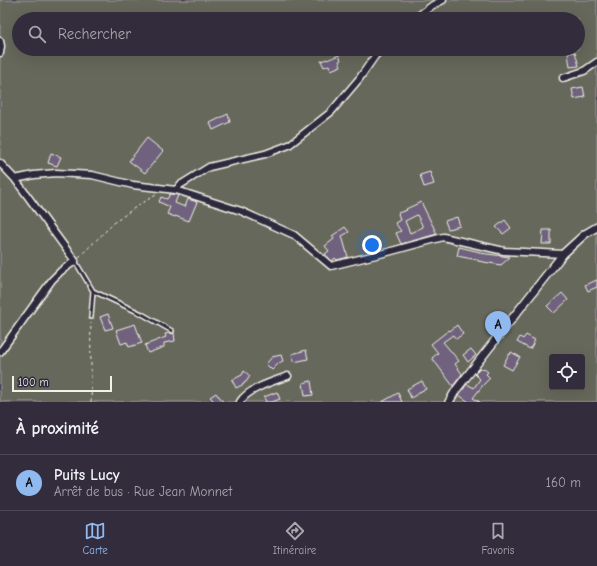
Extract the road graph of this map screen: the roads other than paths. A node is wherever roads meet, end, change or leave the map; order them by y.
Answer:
1 (444, 0) edge
2 (424, 12) edge
3 (0, 41) edge
4 (0, 53) edge
5 (375, 56) edge
6 (597, 62) edge
7 (564, 78) dead end
8 (0, 163) edge
9 (15, 179) junction
10 (176, 190) junction
11 (597, 227) edge
12 (563, 254) junction
13 (75, 261) junction
14 (93, 291) junction
15 (92, 317) road end
16 (172, 331) dead end
17 (0, 352) edge
18 (288, 376) dead end
19 (240, 402) edge
20 (449, 402) edge

1 - 2 street
3 - 4 street
5 - 10 street
6 - 7 street
8 - 9 street
9 - 10 street
9 - 13 street
10 - 12 street
11 - 12 street
12 - 20 street
13 - 14 lane
13 - 17 street
14 - 15 lane
14 - 16 lane
18 - 19 street

